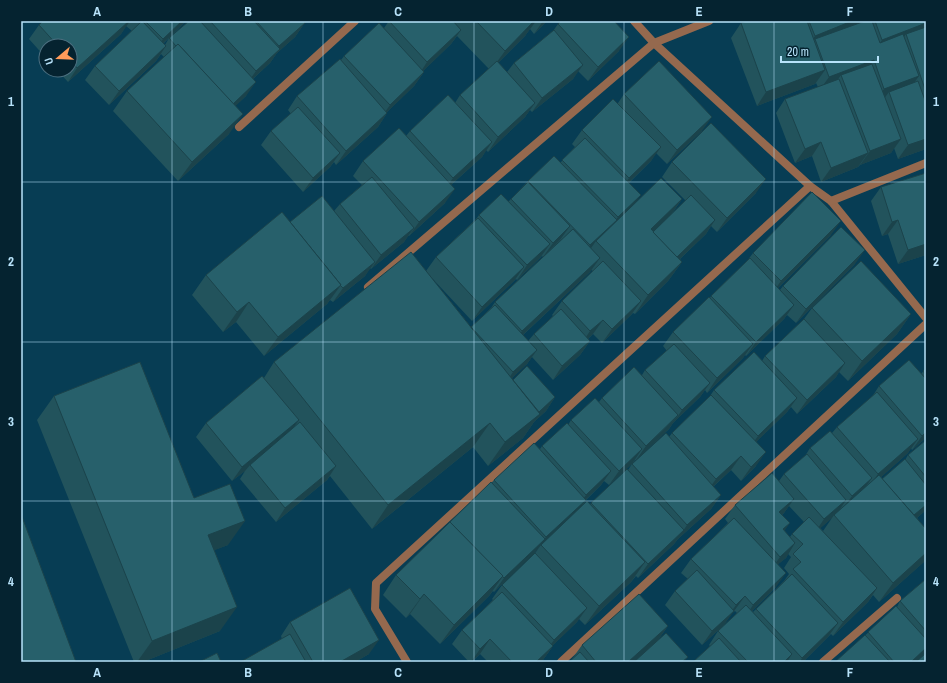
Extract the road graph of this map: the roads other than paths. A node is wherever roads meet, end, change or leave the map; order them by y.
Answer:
1 (356, 21) edge
2 (634, 21) edge
3 (709, 21) edge
4 (654, 43) junction
5 (239, 127) edge
6 (926, 163) edge
7 (810, 186) junction
8 (831, 201) junction
9 (365, 290) edge
10 (926, 318) edge
11 (926, 324) edge
12 (897, 598) edge
13 (407, 662) edge
14 (561, 662) edge
15 (823, 662) edge

1 - 5 street
2 - 4 street
3 - 4 street
4 - 7 street
4 - 9 street
6 - 8 street
7 - 8 street
7 - 13 street
8 - 10 street
11 - 14 street
12 - 15 street

